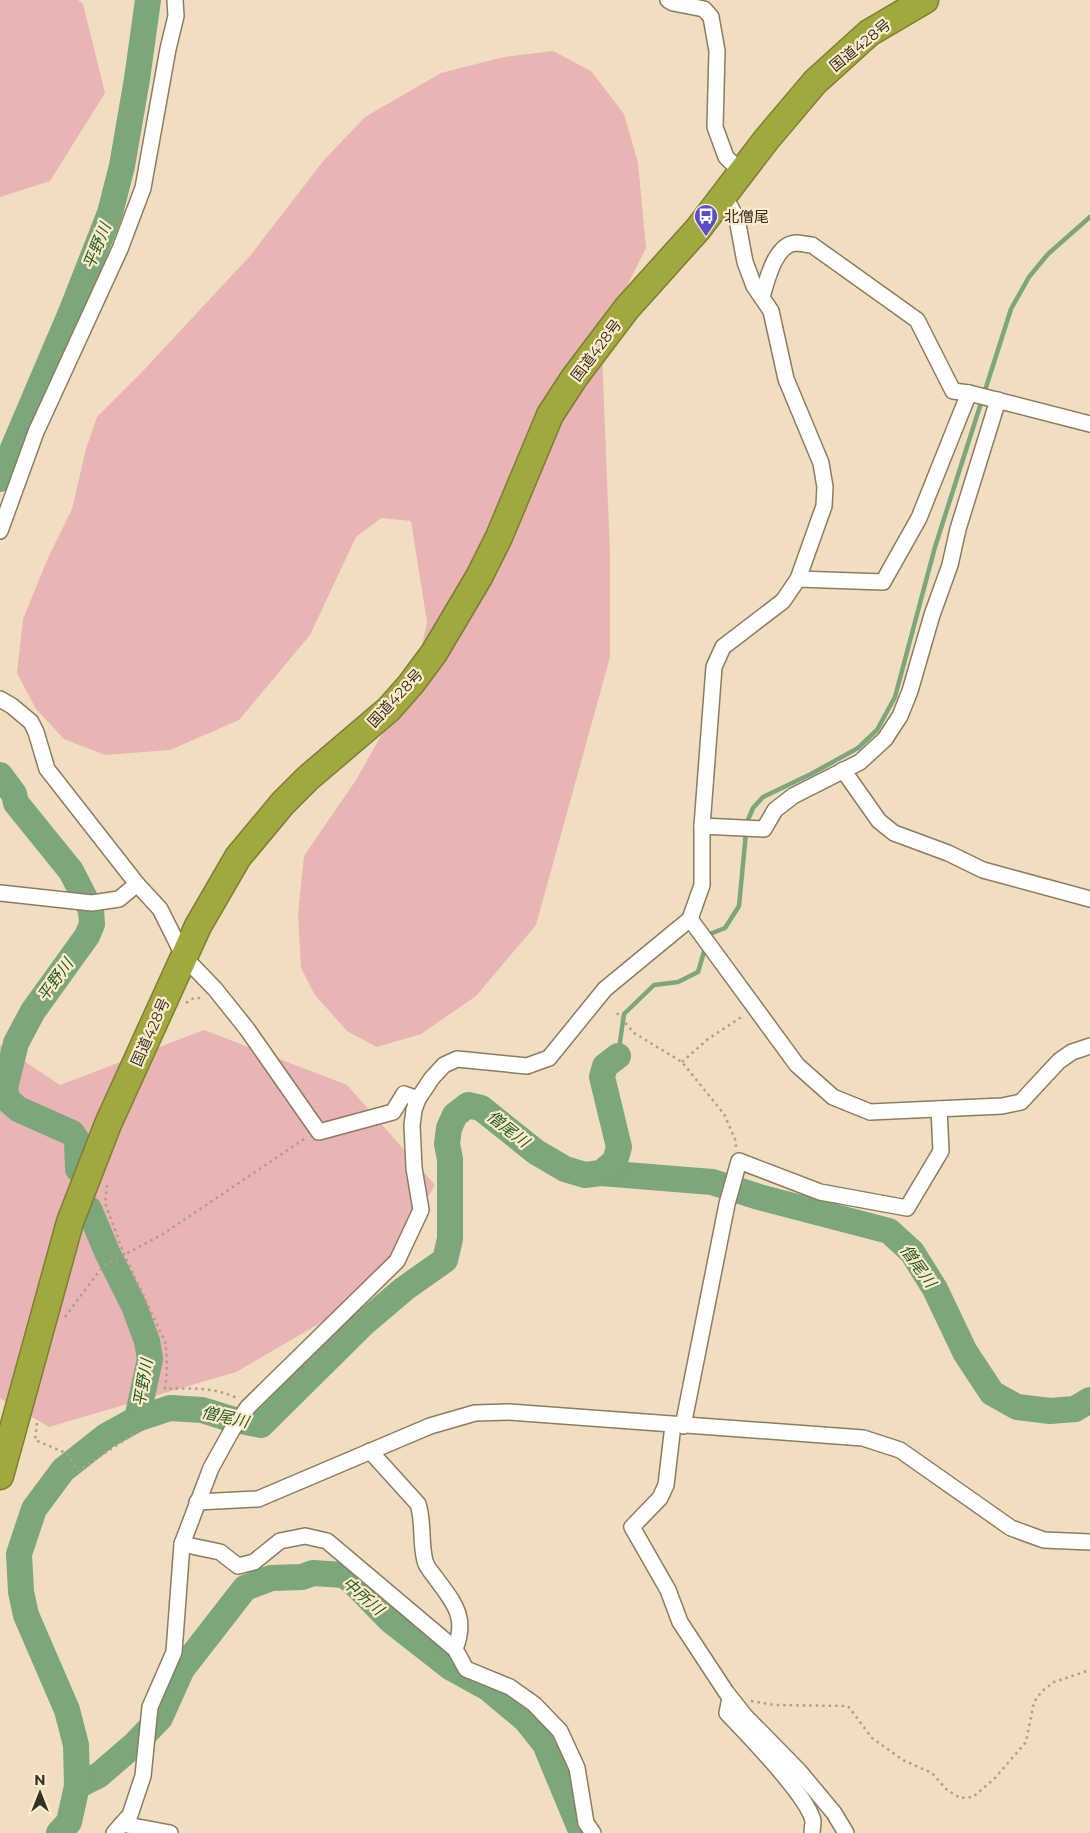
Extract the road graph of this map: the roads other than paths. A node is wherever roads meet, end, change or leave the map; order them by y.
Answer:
1 (175, 0) edge
2 (668, 0) edge
3 (925, 0) edge
4 (741, 172) junction
5 (724, 195) junction
6 (762, 298) junction
7 (969, 393) junction
8 (998, 400) junction
9 (1090, 424) edge
10 (0, 530) edge
11 (798, 579) junction
12 (0, 699) edge
13 (844, 770) junction
14 (702, 826) junction
15 (137, 884) junction
16 (0, 893) edge
17 (1090, 899) edge
18 (690, 919) junction
19 (184, 956) junction
20 (1090, 1046) edge
21 (418, 1099) junction
22 (939, 1109) junction
23 (678, 1425) junction
24 (4, 1442) edge
25 (370, 1451) junction
26 (0, 1476) edge
27 (197, 1502) junction
28 (1090, 1542) edge
29 (182, 1544) junction
30 (455, 1649) junction
31 (730, 1698) junction
32 (118, 1829) edge
33 (170, 1833) edge
34 (593, 1833) edge
35 (812, 1833) edge
36 (846, 1833) edge

1 - 10 street
2 - 4 street
3 - 4 highway, 国道428号
4 - 5 highway, 国道428号
5 - 6 street
5 - 19 highway, 国道428号
6 - 7 street
6 - 11 street
7 - 8 street
7 - 11 street
8 - 9 street
8 - 13 street
11 - 14 street
12 - 15 street
13 - 14 street
13 - 17 street
14 - 18 street
15 - 16 street
15 - 19 street
18 - 21 street
18 - 22 street
19 - 21 street
19 - 24 highway, 国道428号
20 - 22 street
21 - 27 street
22 - 23 street
23 - 25 street
23 - 28 street
23 - 31 street
24 - 26 highway, 国道428号
25 - 27 street
25 - 30 street
27 - 29 street
29 - 30 street
29 - 32 street
30 - 34 street
31 - 35 street
31 - 36 street
32 - 33 street

